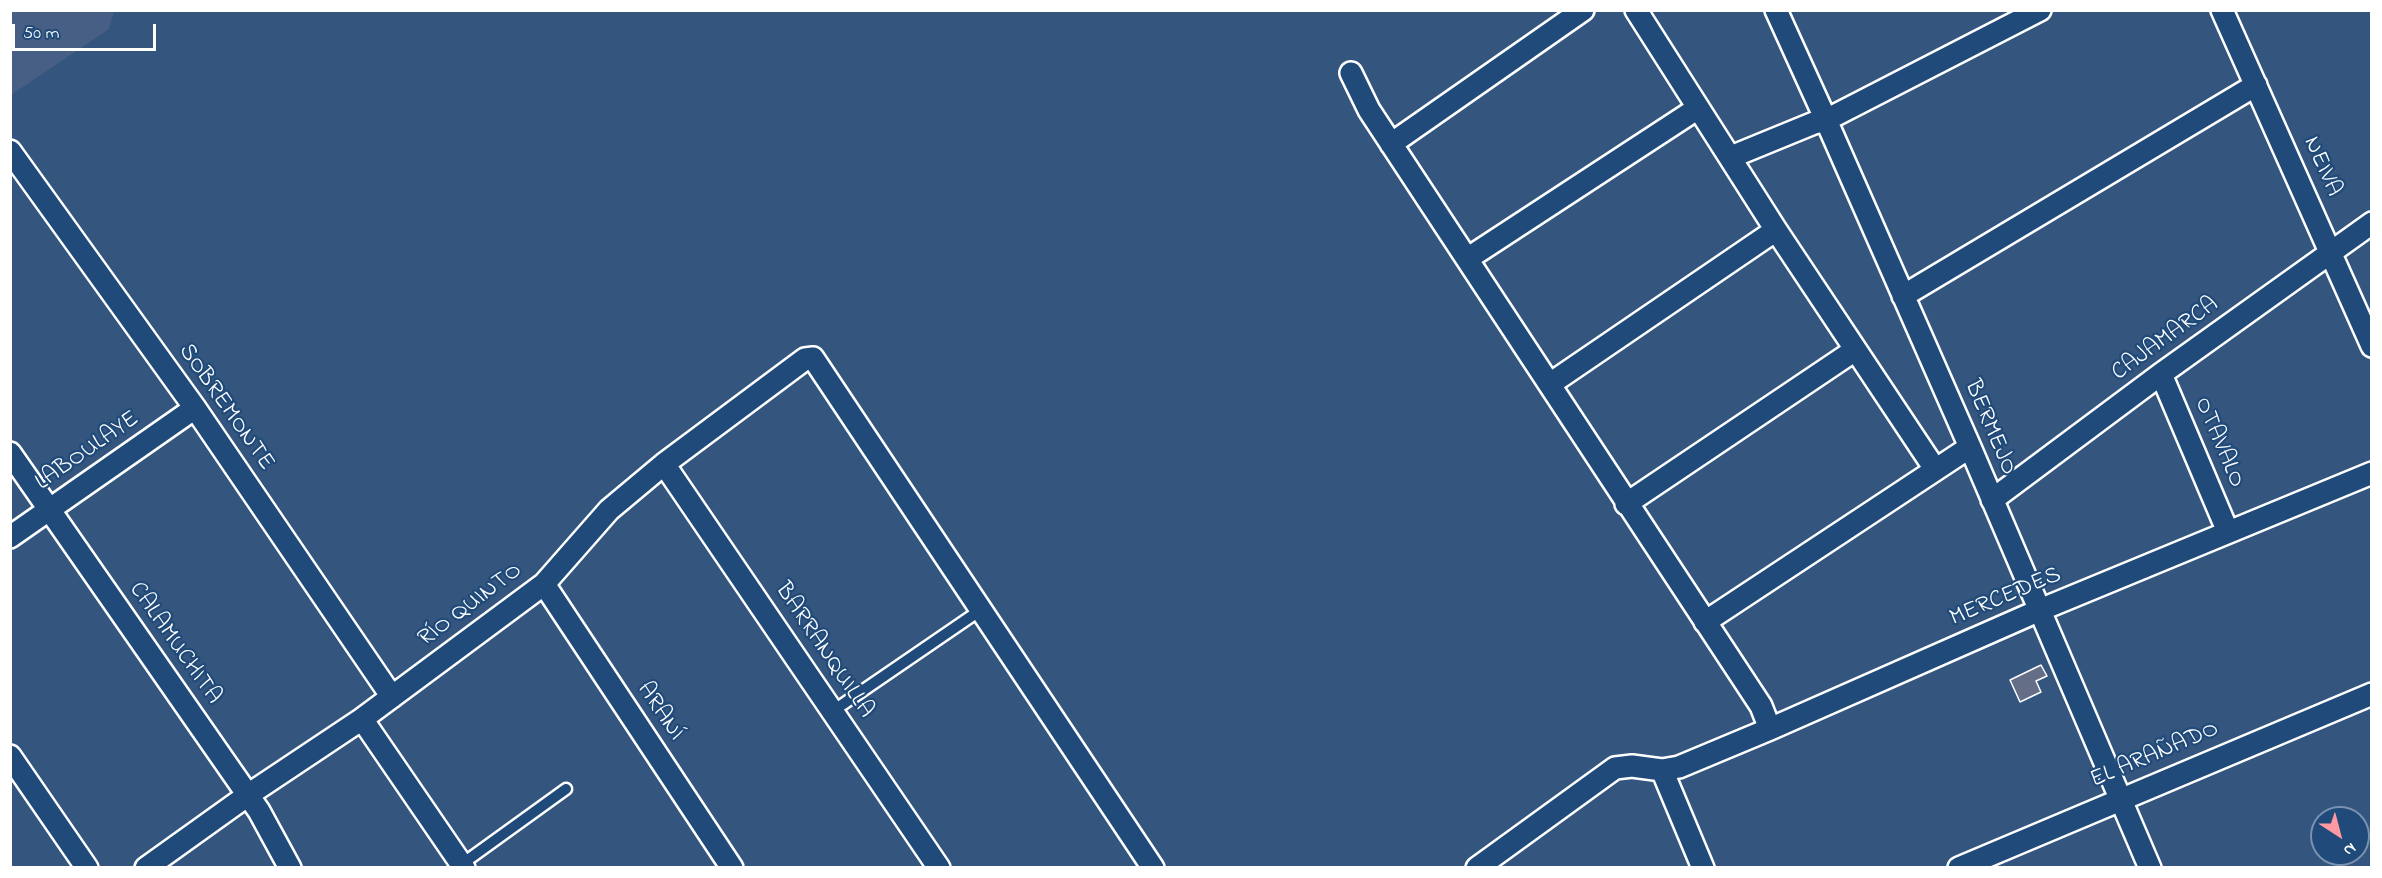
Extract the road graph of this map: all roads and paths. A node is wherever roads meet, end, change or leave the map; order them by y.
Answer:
1 (1583, 10) edge
2 (1636, 10) edge
3 (1776, 10) edge
4 (2040, 10) edge
5 (2222, 10) edge
6 (2011, 17) edge
7 (1351, 73) dead end
8 (2256, 85) junction
9 (1698, 108) junction
10 (1826, 120) junction
11 (1391, 144) junction
12 (10, 151) edge
13 (1731, 157) junction
14 (2372, 224) edge
15 (1776, 230) junction
16 (2332, 253) junction
17 (1467, 259) junction
18 (1903, 296) junction
19 (2372, 346) edge
20 (1856, 350) junction
21 (2161, 374) junction
22 (1550, 384) junction
23 (195, 408) junction
24 (1970, 447) junction
25 (10, 453) edge
26 (664, 464) junction
27 (1935, 469) junction
28 (2372, 473) edge
29 (1992, 500) junction
30 (1626, 504) junction
31 (50, 510) junction
32 (2228, 532) junction
33 (10, 537) edge
34 (544, 584) junction
35 (982, 608) junction
36 (2040, 610) junction
37 (1705, 622) junction
38 (2372, 694) edge
39 (392, 697) junction
40 (833, 711) junction
41 (362, 719) junction
42 (1770, 729) junction
43 (10, 756) edge
44 (1662, 770) junction
45 (566, 789) dead end
46 (248, 795) junction
47 (2120, 798) junction
48 (463, 866) edge
49 (1483, 866) edge
50 (87, 867) edge
51 (146, 867) edge
52 (290, 867) edge
53 (732, 867) edge
54 (939, 867) edge
55 (1153, 867) edge
56 (1703, 867) edge
57 (1959, 867) edge
58 (2150, 867) edge

1 - 11 street
2 - 9 street
3 - 10 street, BERMEJO
4 - 6 street
5 - 8 street, NEIVA
6 - 10 street
7 - 11 street
8 - 16 street, NEIVA
8 - 18 street
9 - 13 street
9 - 17 street
10 - 13 street
10 - 18 street, BERMEJO
11 - 17 street
12 - 23 street, SOBREMONTE
13 - 15 street
14 - 16 street, CAJAMARCA
15 - 20 street
15 - 22 street
16 - 19 street, NEIVA
16 - 21 street, CAJAMARCA
17 - 22 street
18 - 24 street, BERMEJO
20 - 27 street
20 - 30 street
21 - 29 street, CAJAMARCA
21 - 32 street, OTAVALO
22 - 30 street
23 - 31 street, LABOULAYE
23 - 39 street, SOBREMONTE
24 - 27 street
24 - 29 street, BERMEJO
25 - 31 street, CALAMUCHITA
26 - 34 street, RÍO QUINTO
26 - 35 street, RÍO QUINTO
26 - 40 street, BARRANQUILLA
27 - 37 street
28 - 32 street, MERCEDES
29 - 36 street, BERMEJO
30 - 37 street
31 - 33 street, LABOULAYE
31 - 46 street, CALAMUCHITA
32 - 36 street, MERCEDES
34 - 39 street, RÍO QUINTO
34 - 53 street, ARANÍ
35 - 40 lane
35 - 55 street
36 - 42 street, MERCEDES
36 - 47 street, BERMEJO
37 - 42 street
38 - 47 street, EL ARAÑADO
39 - 41 street, RÍO QUINTO
40 - 54 street, BARRANQUILLA
41 - 46 street, RÍO QUINTO
41 - 48 street
42 - 44 street, MERCEDES
43 - 50 street
44 - 49 street
44 - 56 street
45 - 48 lane
46 - 51 street, RÍO QUINTO
46 - 52 street, CALAMUCHITA
47 - 57 street, EL ARAÑADO
47 - 58 street, BERMEJO

